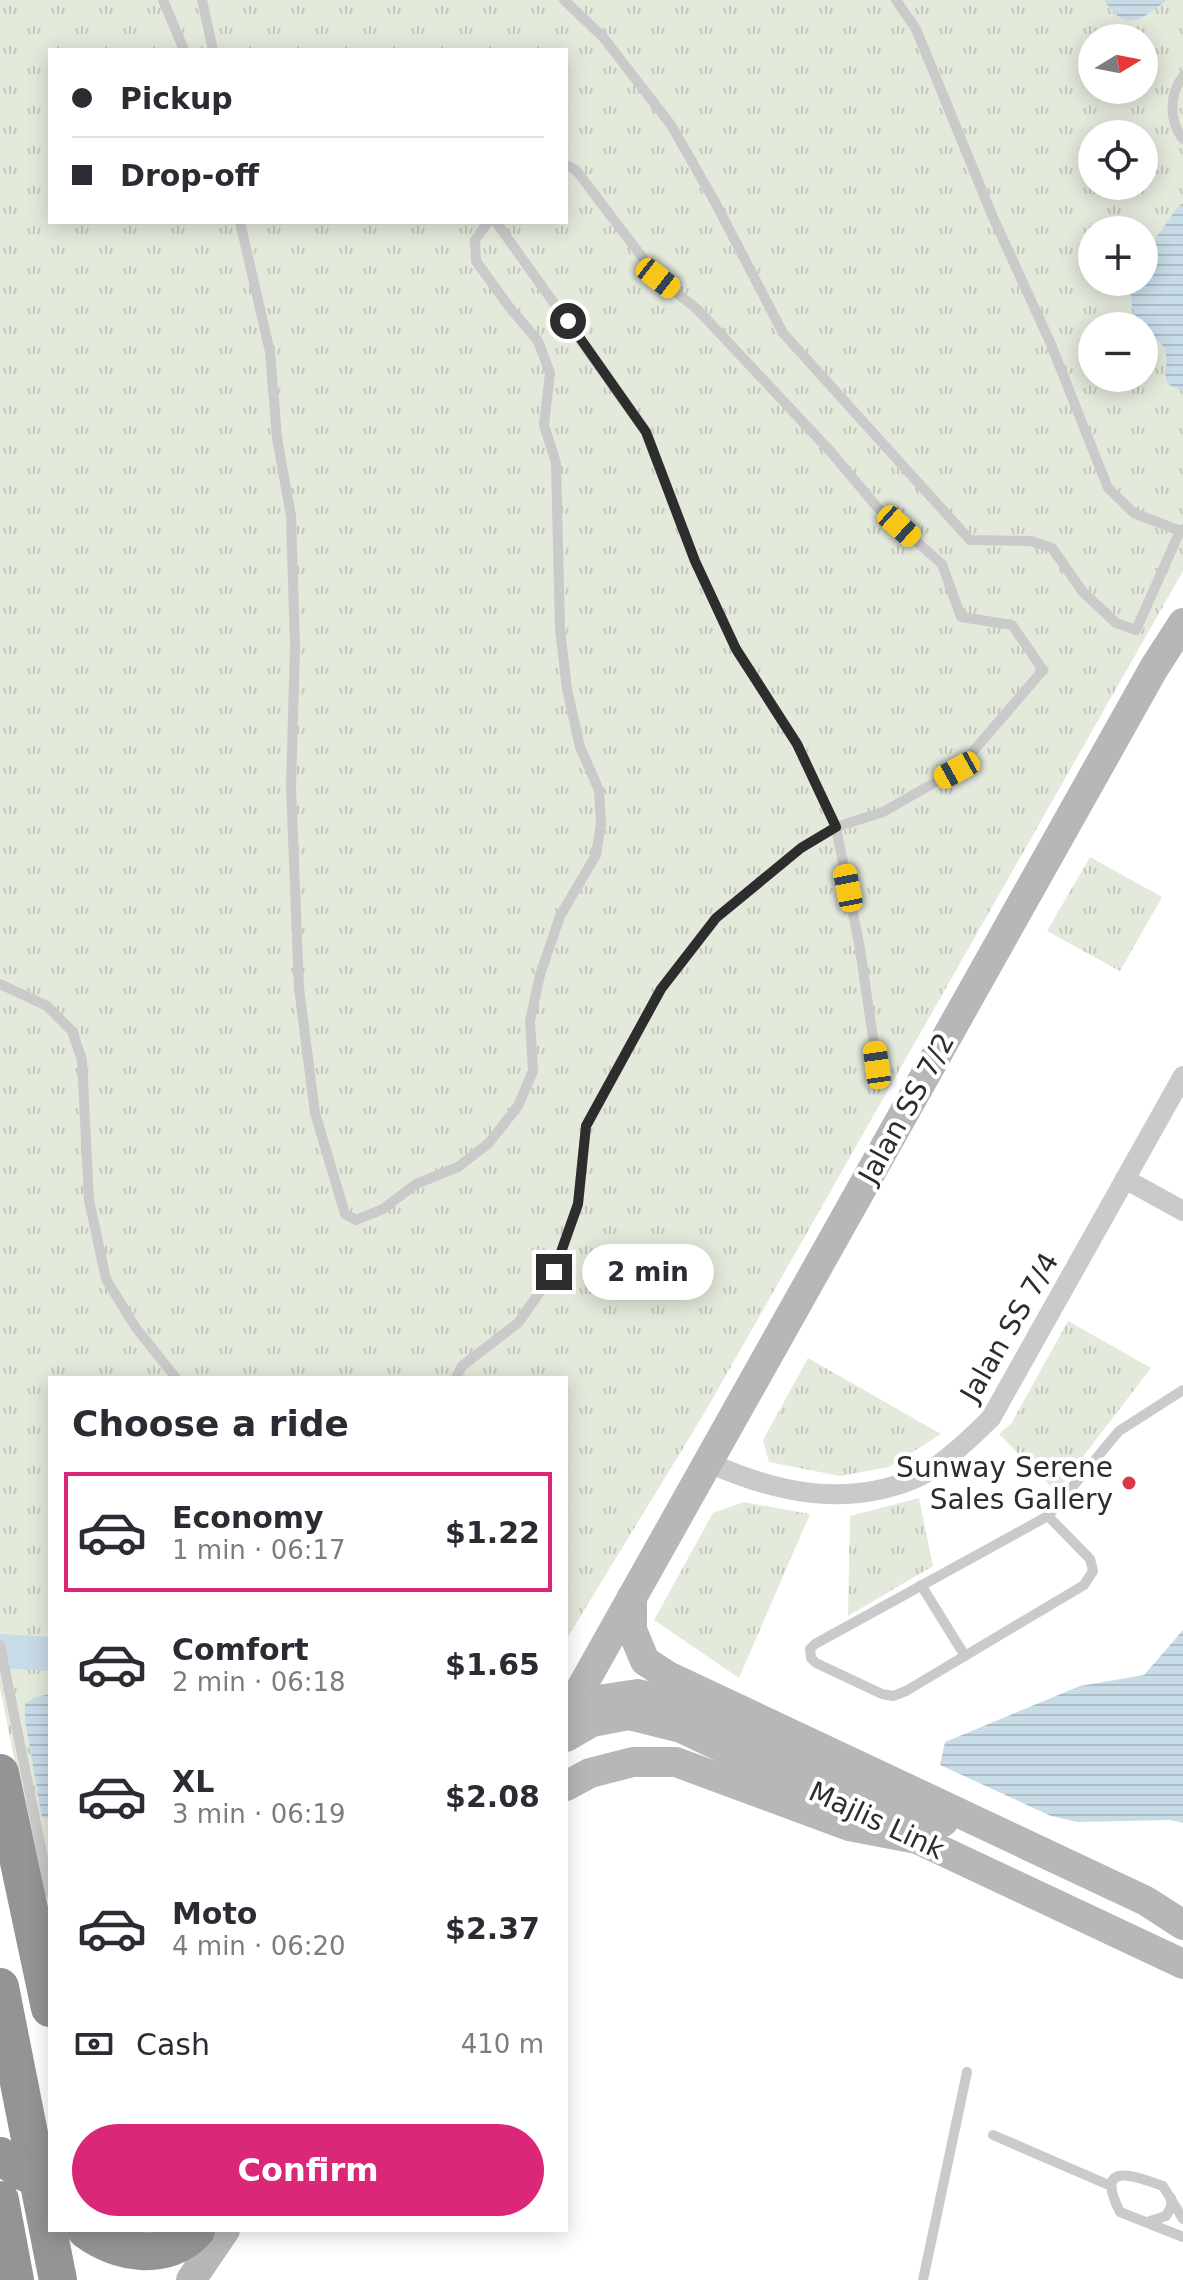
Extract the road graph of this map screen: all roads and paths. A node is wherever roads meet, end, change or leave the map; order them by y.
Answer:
1 (163, 0) edge
2 (202, 0) edge
3 (564, 0) edge
4 (896, 0) edge
5 (183, 48) edge
6 (213, 48) edge
7 (1183, 76) edge
8 (1183, 139) edge
9 (568, 166) edge
10 (240, 224) edge
11 (487, 224) edge
12 (497, 224) edge
13 (1181, 530) edge
14 (1183, 623) edge
15 (836, 827) junction
16 (0, 984) edge
17 (877, 1065) dead end
18 (1183, 1076) edge
19 (1125, 1179) junction
20 (1183, 1211) edge
21 (174, 1376) edge
22 (457, 1376) edge
23 (1183, 1390) edge
24 (707, 1462) junction
25 (1048, 1516) junction
26 (921, 1585) junction
27 (632, 1595) junction
28 (0, 1645) edge
29 (965, 1656) junction
30 (568, 1677) edge
31 (729, 1706) junction
32 (568, 1710) edge
33 (568, 1713) edge
34 (568, 1736) edge
35 (676, 1762) junction
36 (0, 1773) edge
37 (568, 1785) edge
38 (917, 1839) junction
39 (48, 1883) edge
40 (1183, 1927) edge
41 (1183, 1964) edge
42 (0, 1987) edge
43 (48, 1999) edge
44 (967, 2072) dead end
45 (993, 2135) dead end
46 (0, 2156) edge
47 (1111, 2186) junction
48 (47, 2194) edge
49 (1171, 2196) junction
50 (0, 2200) edge
51 (1183, 2219) edge
52 (1146, 2223) junction
53 (52, 2232) edge
54 (89, 2232) edge
55 (194, 2232) edge
56 (224, 2232) edge
57 (1183, 2237) edge
58 (128, 2251) junction
59 (15, 2280) edge
60 (58, 2280) edge
61 (161, 2280) edge
62 (191, 2280) edge
63 (923, 2280) edge

1 - 5 lane
2 - 6 lane
3 - 13 lane
4 - 13 lane
7 - 8 lane
9 - 15 lane
10 - 11 lane
12 - 15 lane
14 - 24 street, Jalan SS 7/2
15 - 17 lane
15 - 22 lane
16 - 21 lane
18 - 19 street, Jalan SS 7/4
19 - 20 street
19 - 24 street, Jalan SS 7/4
23 - 25 lane
24 - 27 street, Jalan SS 7/2
25 - 26 lane
25 - 29 lane
26 - 29 lane
26 - 29 lane
27 - 30 street, Jalan SS 7/2
27 - 31 street
27 - 32 street, Jalan SS 7/2
28 - 39 lane
31 - 35 street
31 - 40 street
33 - 40 street, Majlis Link, bridge
34 - 38 street, Majlis Link, bridge
35 - 37 street
35 - 38 street
36 - 43 highway
38 - 41 street, Majlis Link
42 - 48 highway
44 - 63 lane
45 - 47 lane
46 - 48 highway, bridge
47 - 49 lane
47 - 52 lane
49 - 51 lane
49 - 52 lane
50 - 59 highway
52 - 57 lane
53 - 60 highway
54 - 58 highway
55 - 58 highway
56 - 62 street
58 - 61 highway

